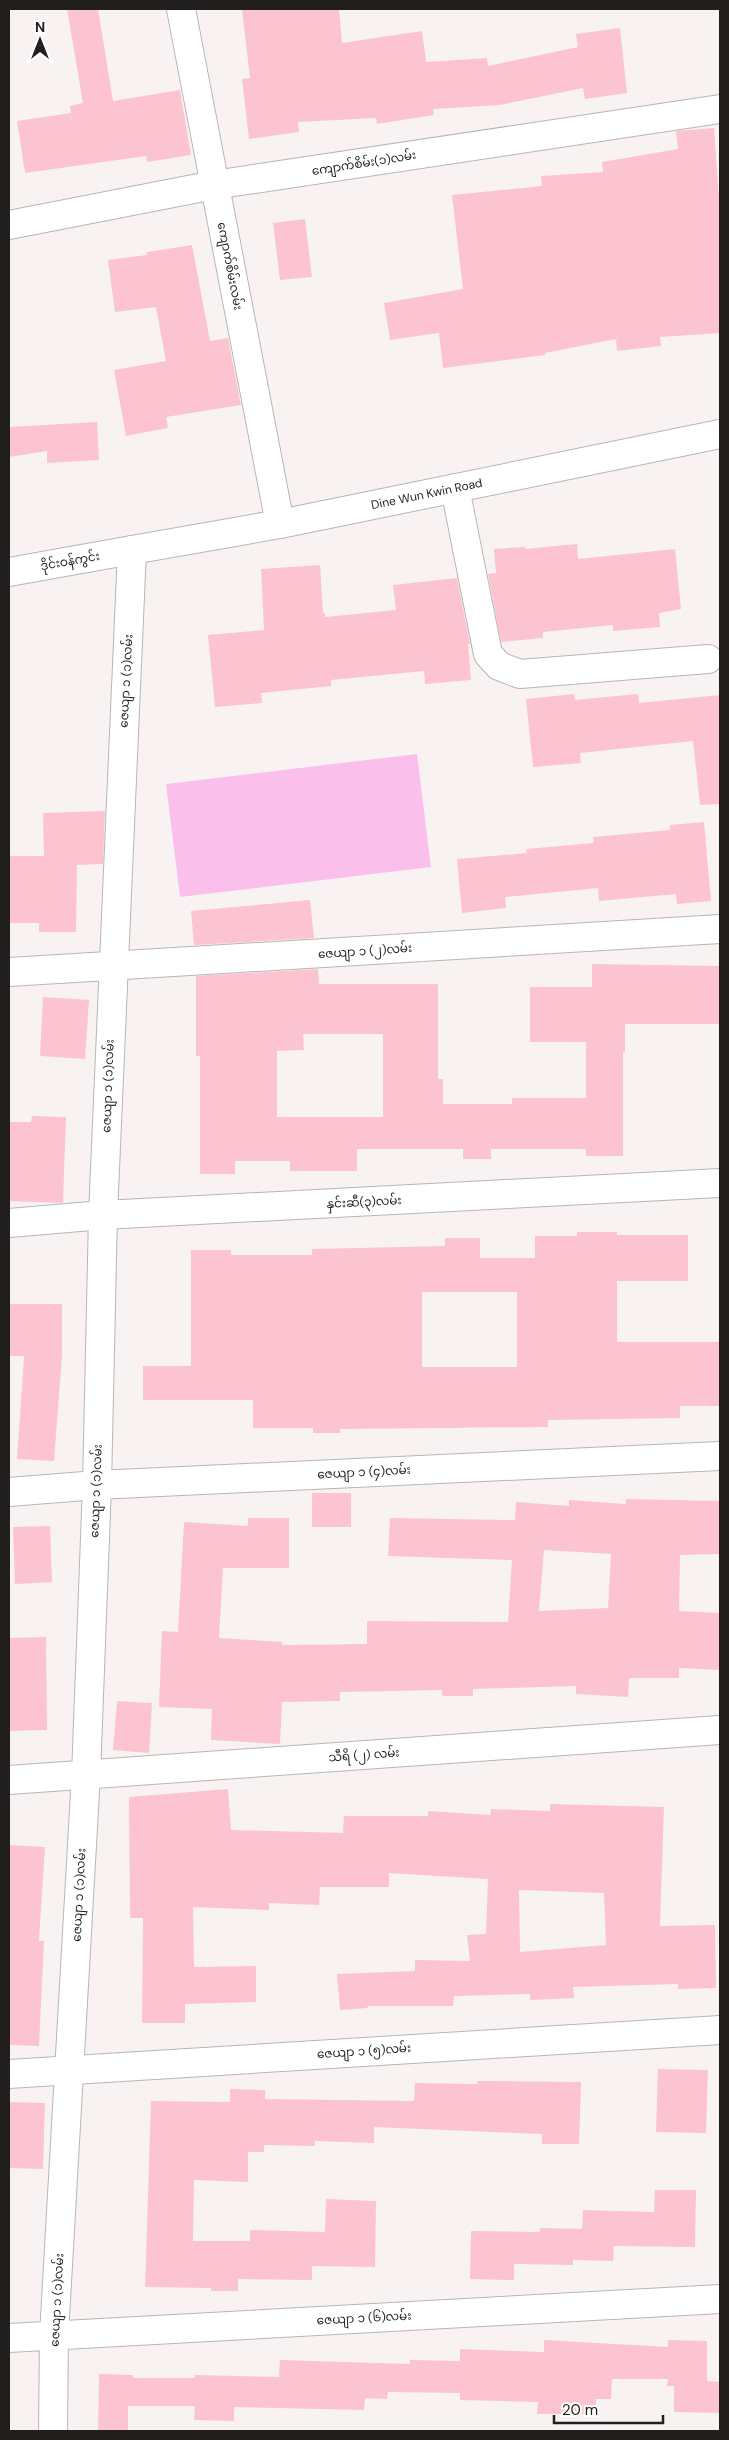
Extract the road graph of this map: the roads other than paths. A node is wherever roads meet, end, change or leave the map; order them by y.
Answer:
1 (181, 9) edge
2 (720, 109) edge
3 (214, 185) junction
4 (9, 225) edge
5 (720, 434) edge
6 (454, 488) junction
7 (280, 524) junction
8 (132, 550) junction
9 (9, 572) edge
10 (708, 659) dead end
11 (720, 929) edge
12 (113, 966) junction
13 (9, 972) edge
14 (720, 1183) edge
15 (103, 1215) junction
16 (9, 1223) edge
17 (720, 1456) edge
18 (97, 1485) junction
19 (9, 1492) edge
20 (720, 1730) edge
21 (86, 1774) junction
22 (9, 1780) edge
23 (720, 2030) edge
24 (69, 2070) junction
25 (9, 2074) edge
26 (720, 2298) edge
27 (54, 2335) junction
28 (9, 2338) edge
29 (53, 2431) edge

1 - 3 street, ကျောက်စိမ်းလမ်း
2 - 3 street, ကျောက်စိမ်း(၁)လမ်း
3 - 4 street, ကျောက်စိမ်း(၁)လမ်း
3 - 7 street, ကျောက်စိမ်းလမ်း
5 - 6 street, Dine Wun Kwin Road
6 - 7 street, Dine Wun Kwin Road
6 - 10 street
7 - 8 street, Dine Wun Kwin Road
8 - 9 street, ဒိုင်းဝန်ကွင်း
8 - 12 street, ဇေယျာ ၁ (၁)လမ်း
11 - 12 street, ဇေယျာ ၁ (၂)လမ်း
12 - 13 street, ဇေယျာ ၁ (၂)လမ်း
12 - 15 street, ဇေယျာ ၁ (၁)လမ်း
14 - 15 street, နှင်းဆီ(၃)လမ်း
15 - 16 street, နှင်းဆီ(၃)လမ်း
15 - 18 street, ဇေယျာ ၁ (၁)လမ်း
17 - 18 street, ဇေယျာ ၁ (၄)လမ်း
18 - 19 street, ဇေယျာ ၁ (၄)လမ်း
18 - 21 street, ဇေယျာ ၁ (၁)လမ်း
20 - 21 street, သီရိ (၂) လမ်း
21 - 22 street, သီရိ (၂) လမ်း
21 - 24 street, ဇေယျာ ၁ (၁)လမ်း
23 - 24 street, ဇေယျာ ၁ (၅)လမ်း
24 - 25 street, ဇေယျာ ၁ (၅)လမ်း
24 - 27 street, ဇေယျာ ၁ (၁)လမ်း
26 - 27 street, ဇေယျာ ၁ (၆)လမ်း
27 - 28 street, ဇေယျာ ၁ (၆)လမ်း
27 - 29 street, ဇေယျာ ၁ (၁)လမ်း

